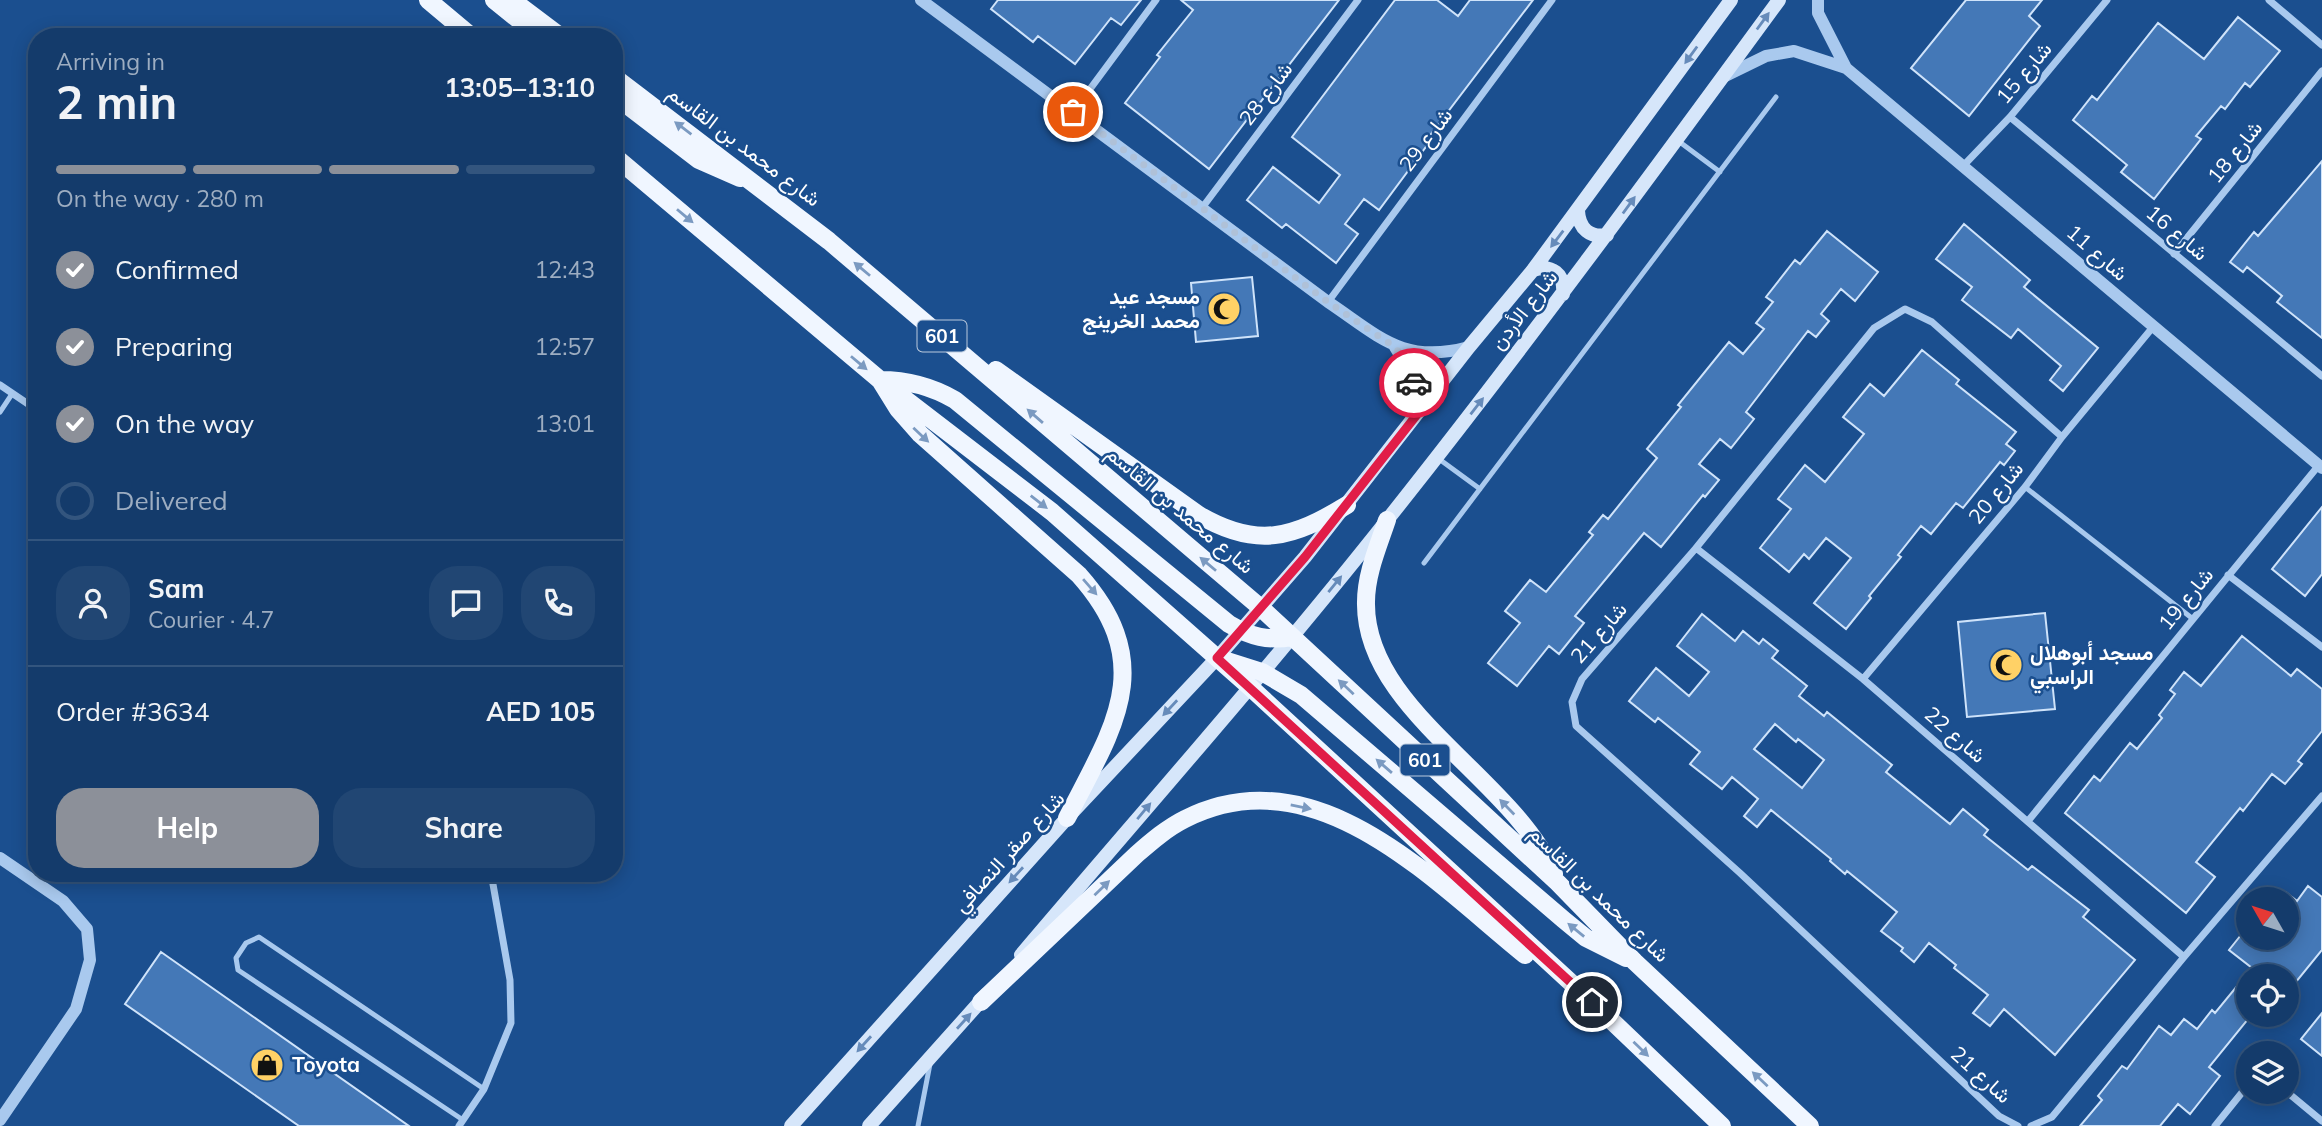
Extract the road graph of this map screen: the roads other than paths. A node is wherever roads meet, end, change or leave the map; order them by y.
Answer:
1 (428, 0) edge
2 (494, 0) edge
3 (512, 0) edge
4 (922, 0) edge
5 (1156, 0) edge
6 (1358, 0) edge
7 (1552, 0) edge
8 (1731, 0) edge
9 (1779, 0) edge
10 (1818, 0) edge
11 (2107, 0) edge
12 (2269, 0) edge
13 (939, 5) edge
14 (461, 28) edge
15 (529, 28) edge
16 (549, 28) edge
17 (2322, 45) edge
18 (1846, 68) junction
19 (2322, 71) edge
20 (1723, 77) junction
21 (623, 83) edge
22 (1776, 97) dead end
23 (623, 102) edge
24 (1073, 112) junction
25 (2010, 117) junction
26 (1677, 140) junction
27 (623, 164) edge
28 (1964, 165) junction
29 (1720, 172) junction
30 (757, 183) junction
31 (1202, 208) junction
32 (1578, 211) junction
33 (1608, 235) junction
34 (2175, 254) junction
35 (1533, 270) junction
36 (1563, 294) junction
37 (1328, 302) junction
38 (2153, 327) junction
39 (952, 345) junction
40 (1395, 347) junction
41 (1469, 347) junction
42 (2322, 376) edge
43 (880, 380) junction
44 (0, 385) edge
45 (12, 394) junction
46 (28, 404) edge
47 (0, 412) edge
48 (1419, 412) junction
49 (2062, 437) junction
50 (1437, 457) junction
51 (2321, 466) edge
52 (2025, 487) junction
53 (1480, 489) junction
54 (1347, 505) junction
55 (1387, 520) junction
56 (1696, 548) junction
57 (1424, 563) dead end
58 (2228, 575) junction
59 (1261, 608) junction
60 (2193, 619) junction
61 (1240, 631) junction
62 (1292, 637) junction
63 (2322, 647) edge
64 (1217, 658) junction
65 (1262, 672) junction
66 (1863, 679) junction
67 (1250, 687) junction
68 (2322, 796) edge
69 (1067, 818) junction
70 (2028, 821) junction
71 (0, 858) edge
72 (28, 877) edge
73 (35, 882) edge
74 (493, 882) edge
75 (1558, 883) junction
76 (2184, 957) junction
77 (1635, 962) junction
78 (981, 1002) junction
79 (1592, 1002) junction
80 (932, 1056) junction
81 (484, 1089) junction
82 (2236, 1100) edge
83 (2299, 1102) edge
84 (0, 1120) edge
85 (2322, 1121) edge
86 (461, 1123) edge
87 (791, 1126) edge
88 (869, 1126) edge
89 (918, 1126) edge
90 (1722, 1126) edge
91 (1810, 1126) edge
92 (2018, 1126) edge
93 (2031, 1126) edge
94 (2215, 1126) edge

1 - 14 main road
2 - 15 main road
3 - 16 main road
4 - 13 street
5 - 24 street
6 - 31 street, شارع 28
7 - 37 street, شارع 29
8 -> 32 main road, شارع الأردن
20 -> 9 main road, شارع الأردن
10 - 18 street, شارع 11
11 - 25 street, شارع 15
12 - 17 street
13 - 24 street
18 - 20 street, شارع 11
18 - 28 street, شارع 11
19 - 34 street, شارع 18
20 - 26 main road, شارع الأردن
30 -> 21 main road, شارع محمد بن القاسم / 601
22 - 29 lane
23 - 30 main road
24 - 31 street
25 - 28 street, شارع 15
25 - 34 street, شارع 16
26 - 29 lane
33 -> 26 main road, شارع الأردن
27 -> 43 main road
28 - 38 street, شارع 11
29 - 53 lane
39 -> 30 main road, شارع محمد بن القاسم / 601
31 - 37 street
32 - 33 main road
32 -> 35 main road, شارع الأردن
33 - 36 main road, شارع الأردن
34 - 42 street, شارع 16
35 - 36 main road
35 - 41 main road, شارع الأردن
50 -> 36 main road, شارع الأردن
37 - 40 street
38 - 49 street, شارع 20
38 - 51 street, شارع 11
39 - 54 main road
59 -> 39 main road, شارع محمد بن القاسم / 601
40 - 41 street
40 - 48 street
41 - 48 main road, شارع الأردن
43 - 61 main road
43 -> 64 main road
43 -> 69 main road
44 - 45 street
45 - 46 street
45 - 47 lane
48 - 54 main road, شارع الأردن
49 - 52 street, شارع 20
49 - 56 street, شارع 21
50 - 53 lane
50 - 55 main road, شارع الأردن
51 - 58 street, شارع 19
52 - 60 lane
52 - 66 street, شارع 20
53 - 57 lane
54 - 59 main road, شارع الأردن
62 -> 55 main road, شارع الأردن
75 -> 55 main road
56 - 66 street, شارع 22
56 - 92 street, شارع 21
58 - 60 street, شارع 19
58 - 63 street
59 - 61 main road, شارع صقر النصافي
59 - 62 main road, شارع محمد بن القاسم / 601
60 - 70 street, شارع 19
61 - 62 main road
61 - 64 main road, شارع صقر النصافي
62 - 65 main road
75 -> 62 main road, شارع محمد بن القاسم / 601
64 - 65 main road
64 - 67 main road
64 -> 69 main road, شارع صقر النصافي
65 - 67 main road
77 -> 65 main road
66 - 70 street, شارع 22
78 -> 67 main road
67 - 79 main road
68 - 76 street
69 -> 87 main road, شارع صقر النصافي
70 - 76 street, شارع 22
71 - 72 street
73 - 84 street
74 - 81 street
75 - 77 main road, شارع محمد بن القاسم / 601
76 - 93 street
91 -> 77 main road, شارع محمد بن القاسم / 601
78 -> 79 main road
80 -> 78 main road
79 -> 90 main road
80 - 88 main road
80 - 89 lane
81 - 86 street
81 - 86 lane
82 - 94 street
83 - 85 street

